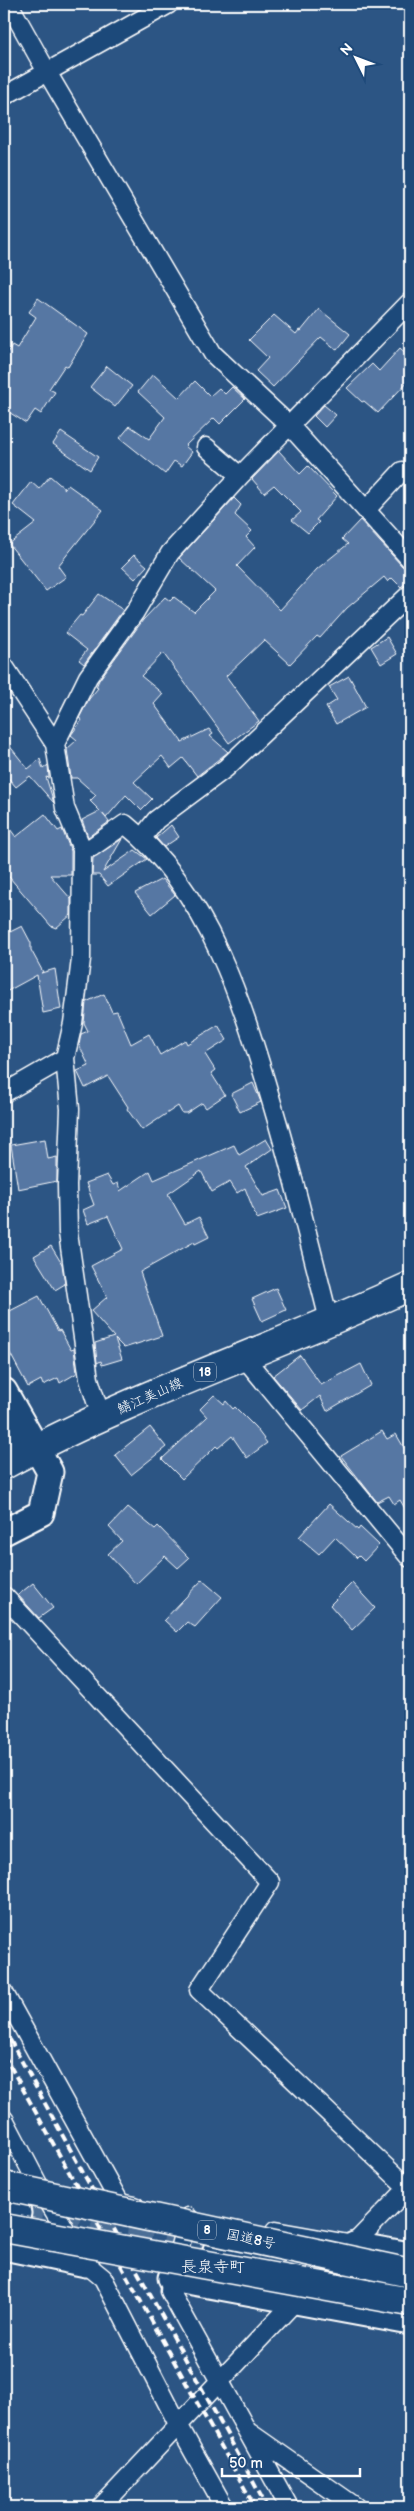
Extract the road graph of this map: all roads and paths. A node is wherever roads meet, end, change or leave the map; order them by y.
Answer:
1 (9, 4) edge
2 (169, 4) edge
3 (47, 72) junction
4 (4, 96) edge
5 (410, 302) edge
6 (290, 426) junction
7 (206, 447) dead end
8 (402, 471) dead end
9 (240, 476) junction
10 (366, 510) junction
11 (410, 559) edge
12 (410, 594) edge
13 (4, 666) edge
14 (55, 744) junction
15 (142, 838) junction
16 (82, 849) junction
17 (65, 1058) junction
18 (4, 1093) edge
19 (410, 1286) edge
20 (329, 1320) junction
21 (244, 1356) junction
22 (4, 1391) edge
23 (101, 1417) junction
24 (31, 1439) junction
25 (4, 1442) edge
26 (4, 1465) edge
27 (4, 1532) edge
28 (410, 1558) edge
29 (4, 1596) edge
30 (4, 1993) edge
31 (4, 2119) edge
32 (4, 2177) edge
33 (38, 2184) junction
34 (4, 2186) edge
35 (409, 2187) edge
36 (189, 2216) junction
37 (9, 2217) edge
38 (354, 2244) junction
39 (4, 2247) edge
40 (216, 2250) tunnel mouth
41 (410, 2255) edge
42 (86, 2264) junction
43 (326, 2271) junction
44 (410, 2273) edge
45 (171, 2278) junction
46 (296, 2300) junction
47 (410, 2302) edge
48 (410, 2322) edge
49 (218, 2381) junction
50 (179, 2426) junction
51 (244, 2429) junction
52 (101, 2507) edge
53 (224, 2507) edge
54 (289, 2507) edge
55 (356, 2507) edge

1 - 3 street
2 - 3 street
3 - 4 street
3 - 6 street
5 - 6 street
6 - 9 street
6 - 10 street
7 - 9 street
8 - 10 street
9 - 14 street
10 - 11 street
12 - 15 street
13 - 14 street
14 - 16 street
15 - 16 street
15 - 20 street
16 - 17 street
17 - 18 street
17 - 23 street
19 - 20 main road, 鯖江美山線 / 18
20 - 21 main road, 鯖江美山線 / 18
21 - 23 main road, 鯖江美山線 / 18
21 - 28 street
22 - 24 street
23 - 24 main road, 鯖江美山線 / 18
24 - 25 street
24 - 26 main road, 鯖江美山線 / 18
24 - 27 street
29 - 35 street
30 - 36 street
31 - 33 street
32 - 33 street
33 - 42 street
34 - 44 main road, 国道8号 / 8, bridge
35 - 38 street
36 - 38 street
36 - 45 street
37 - 47 main road, bridge
38 - 41 street
38 - 43 street
39 - 42 street
40 - 43 street
42 - 50 street
43 - 46 street
45 - 46 street
45 - 49 street
46 - 48 street
46 - 49 street
49 - 50 street
49 - 51 street
50 - 52 street
50 - 53 street
51 - 54 street
51 - 55 street

